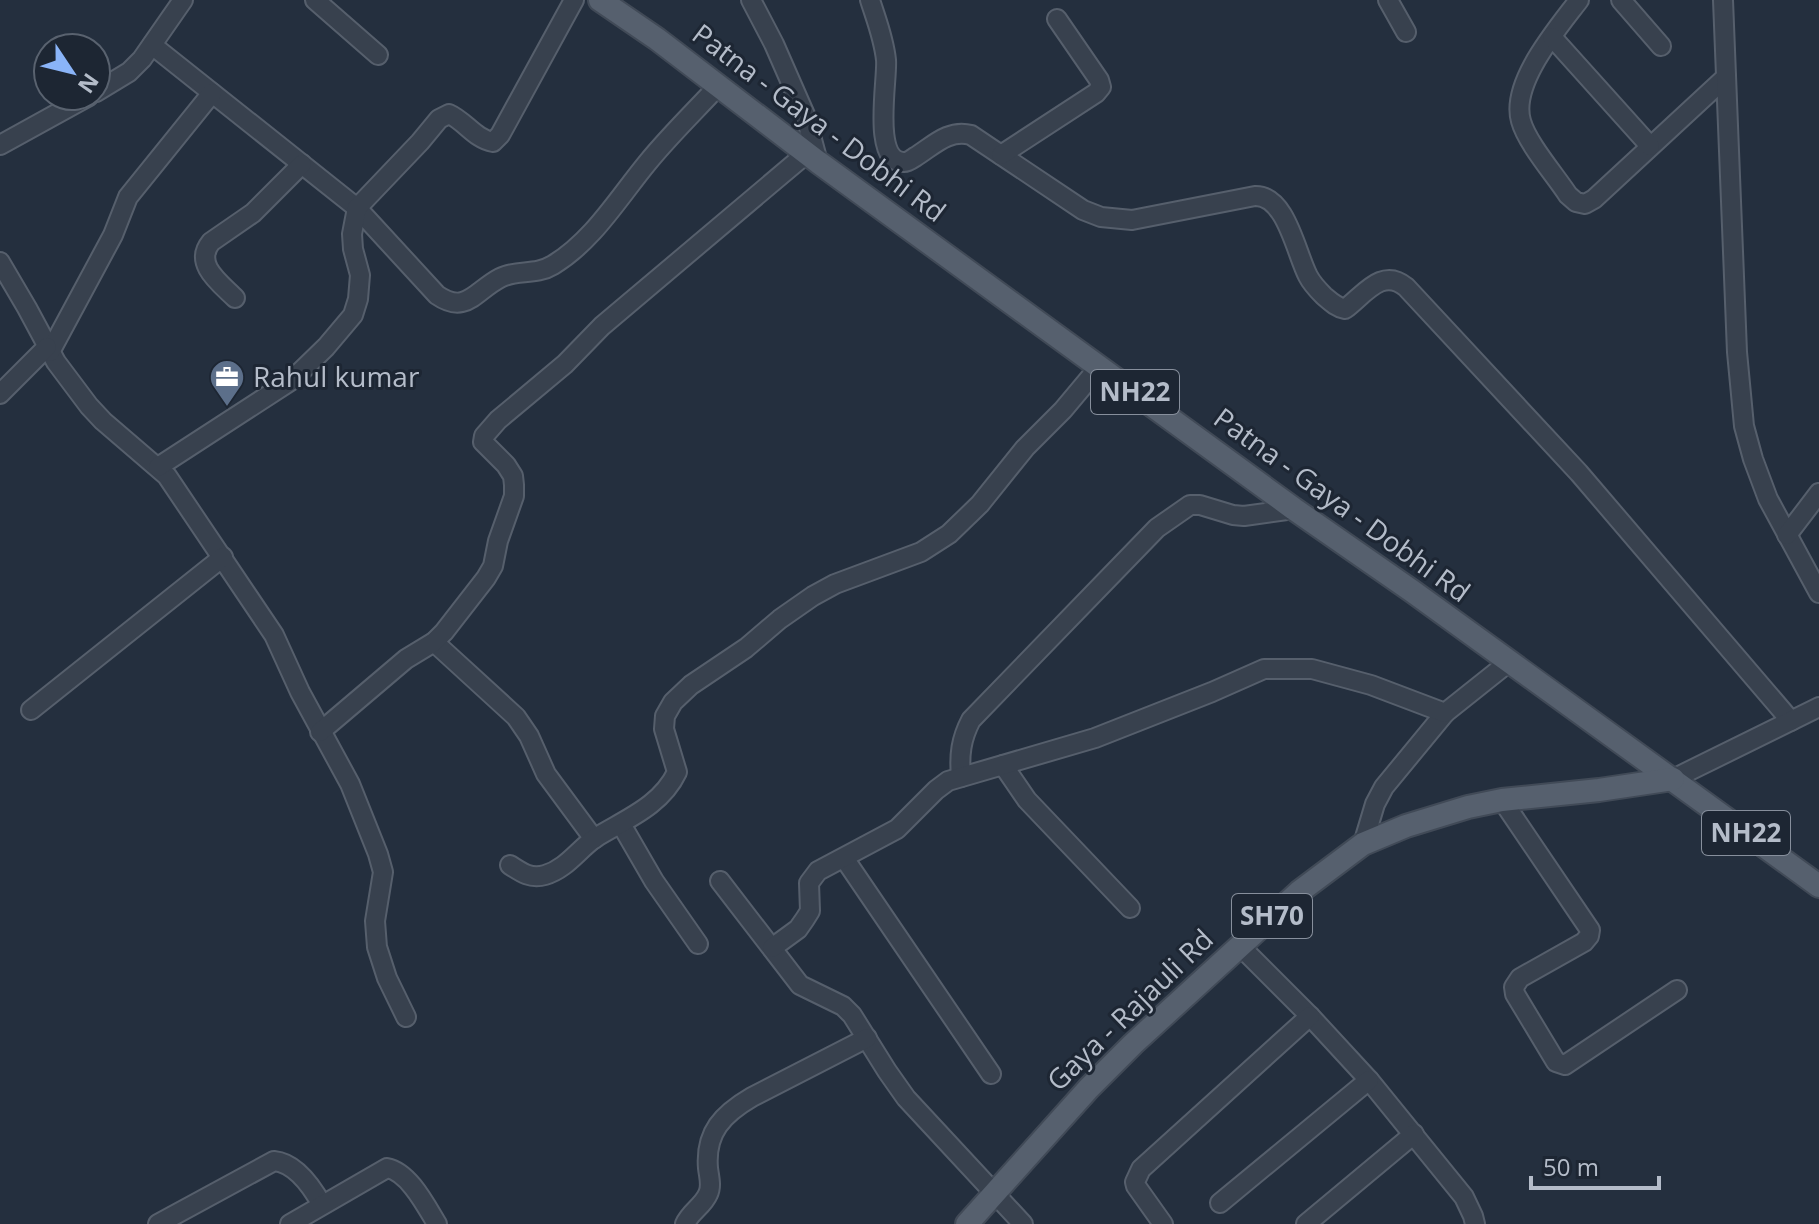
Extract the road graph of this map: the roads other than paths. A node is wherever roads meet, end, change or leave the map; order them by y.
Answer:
1 (183, 0) edge
2 (315, 0) edge
3 (574, 0) edge
4 (600, 0) edge
5 (751, 0) edge
6 (870, 0) edge
7 (1388, 0) edge
8 (1579, 0) edge
9 (1621, 0) edge
10 (1723, 0) edge
11 (1057, 19) dead end
12 (1406, 32) dead end
13 (1552, 37) junction
14 (152, 45) junction
15 (1661, 46) dead end
16 (378, 55) dead end
17 (1726, 77) junction
18 (112, 82) edge
19 (719, 85) junction
20 (212, 93) junction
21 (60, 112) edge
22 (0, 145) edge
23 (1650, 146) junction
24 (1001, 155) junction
25 (813, 158) junction
26 (302, 164) junction
27 (357, 208) junction
28 (0, 262) edge
29 (235, 298) dead end
30 (48, 350) junction
31 (1099, 367) junction
32 (0, 394) edge
33 (158, 467) junction
34 (1819, 493) edge
35 (1294, 509) junction
36 (1787, 535) junction
37 (223, 557) junction
38 (1819, 593) edge
39 (434, 642) junction
40 (1509, 662) junction
41 (1819, 707) edge
42 (31, 710) dead end
43 (1445, 713) junction
44 (1791, 721) junction
45 (320, 732) junction
46 (1003, 765) junction
47 (961, 777) junction
48 (1673, 779) junction
49 (1502, 800) junction
50 (621, 824) junction
51 (594, 839) junction
52 (1363, 844) junction
53 (844, 858) junction
54 (510, 865) dead end
55 (720, 881) dead end
56 (1819, 886) edge
57 (1130, 908) dead end
58 (698, 944) dead end
59 (1240, 946) junction
60 (772, 948) junction
61 (1677, 990) dead end
62 (1310, 1016) junction
63 (406, 1017) dead end
64 (867, 1038) junction
65 (991, 1074) dead end
66 (1369, 1080) junction
67 (1414, 1134) junction
68 (995, 1194) junction
69 (1220, 1203) dead end
70 (322, 1205) junction
71 (158, 1224) edge
72 (290, 1224) edge
73 (437, 1224) edge
74 (685, 1224) edge
75 (967, 1224) edge
76 (1023, 1224) edge
77 (1163, 1224) edge
78 (1306, 1224) edge
79 (1475, 1224) edge

1 - 14 street
2 - 16 street
3 - 27 street
4 - 19 main road, Patna - Gaya - Dobhi Rd / NH22
5 - 25 street
6 - 24 street
7 - 12 street
8 - 13 street
9 - 15 street
10 - 17 street
11 - 24 street
13 - 23 street
13 - 23 street
14 - 18 street
14 - 20 street
17 - 23 street
17 - 36 street
19 - 25 main road, Patna - Gaya - Dobhi Rd / NH22
19 - 27 street
20 - 26 street
20 - 30 street
21 - 22 street
24 - 44 street
25 - 31 main road, Patna - Gaya - Dobhi Rd / NH22
25 - 39 street
26 - 27 street
26 - 29 street
27 - 33 street
28 - 30 street
30 - 32 street
30 - 33 street
31 - 35 main road, Patna - Gaya - Dobhi Rd / NH22
31 - 50 street
33 - 37 street
34 - 36 street
35 - 40 main road, Patna - Gaya - Dobhi Rd / NH22
35 - 47 street
36 - 38 street
37 - 42 street
37 - 45 street
39 - 45 street
39 - 51 street
40 - 43 street
40 - 48 main road, Patna - Gaya - Dobhi Rd / NH22
41 - 44 street
43 - 46 street
43 - 52 street
44 - 48 street
45 - 63 street
46 - 47 street
46 - 57 street
47 - 53 street
48 - 49 main road, Gaya - Rajauli Rd / SH70
48 - 56 main road, Patna - Gaya - Dobhi Rd / NH22
49 - 52 main road, Gaya - Rajauli Rd / SH70
49 - 61 street
50 - 51 street
50 - 58 street
51 - 54 street
52 - 59 main road, Gaya - Rajauli Rd / SH70
53 - 60 street
53 - 65 street
55 - 60 street
59 - 62 street
59 - 68 main road, Gaya - Rajauli Rd / SH70
60 - 64 street
62 - 66 street
62 - 77 street
64 - 68 street
64 - 74 street
66 - 67 street
66 - 69 street
67 - 78 street
67 - 79 street
68 - 75 main road, Gaya - Rajauli Rd / SH70
68 - 76 street
70 - 71 street
70 - 72 street
70 - 73 street

